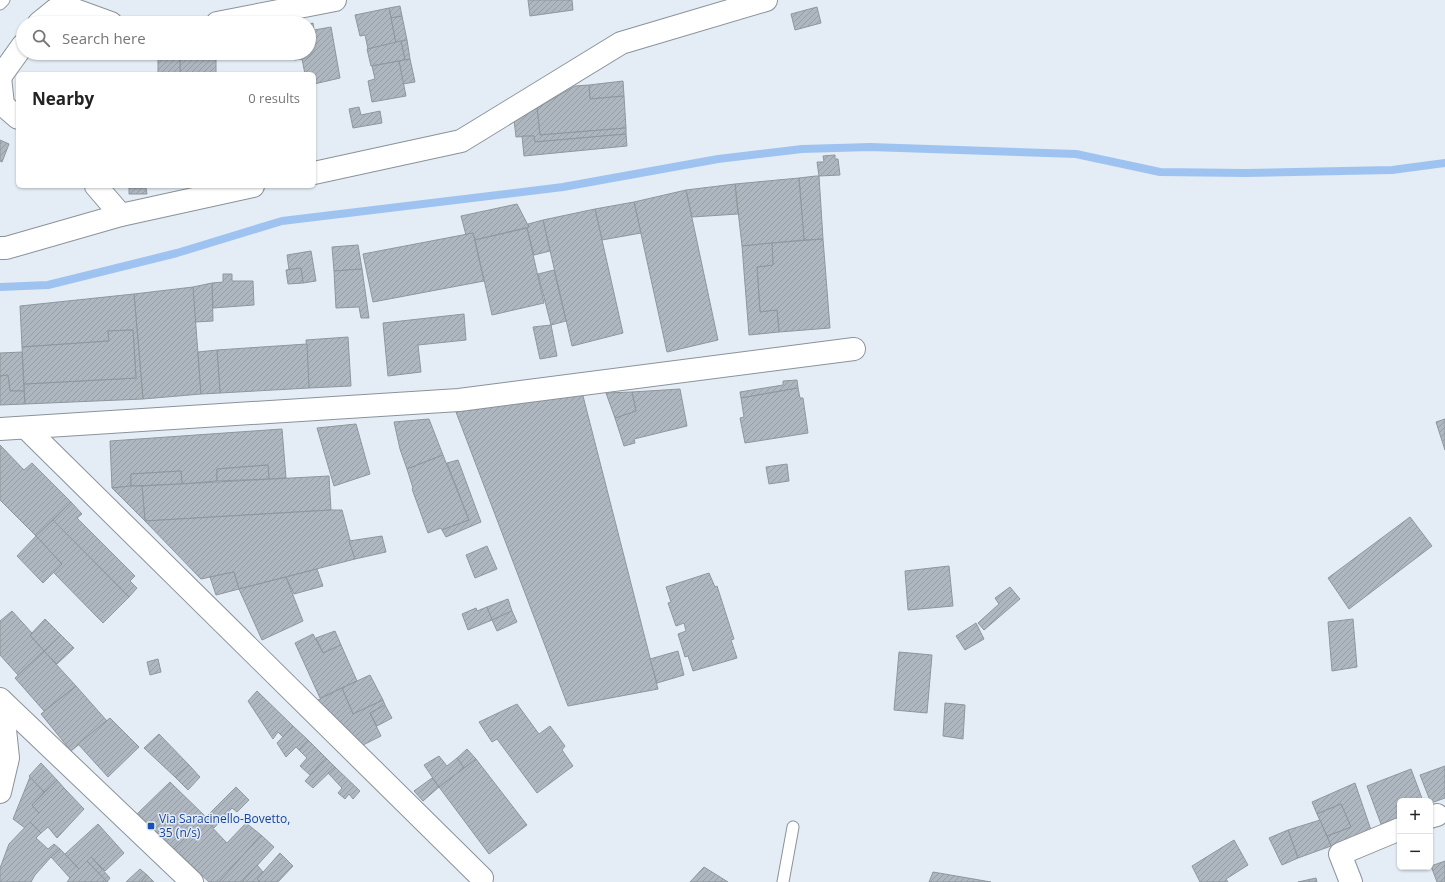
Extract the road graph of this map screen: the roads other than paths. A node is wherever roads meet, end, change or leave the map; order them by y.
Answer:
1 (4, 0) edge
2 (335, 0) edge
3 (766, 0) edge
4 (0, 4) edge
5 (48, 16) edge
6 (92, 16) edge
7 (253, 16) edge
8 (16, 55) edge
9 (0, 77) edge
10 (16, 116) edge
11 (316, 173) edge
12 (98, 188) edge
13 (244, 188) edge
14 (121, 215) junction
15 (0, 248) edge
16 (854, 350) dead end
17 (26, 428) junction
18 (0, 429) edge
19 (1, 700) edge
20 (0, 792) edge
21 (793, 826) dead end
22 (1397, 830) edge
23 (482, 878) dead end
24 (192, 882) edge
25 (783, 882) edge
26 (1351, 882) edge

1 - 4 lane
2 - 7 street
3 - 11 street
5 - 6 street
8 - 9 street
9 - 10 street
12 - 14 street
13 - 14 street
14 - 15 street
16 - 17 street
17 - 18 street
17 - 23 street
19 - 20 street
19 - 24 street
21 - 25 lane
22 - 26 street

